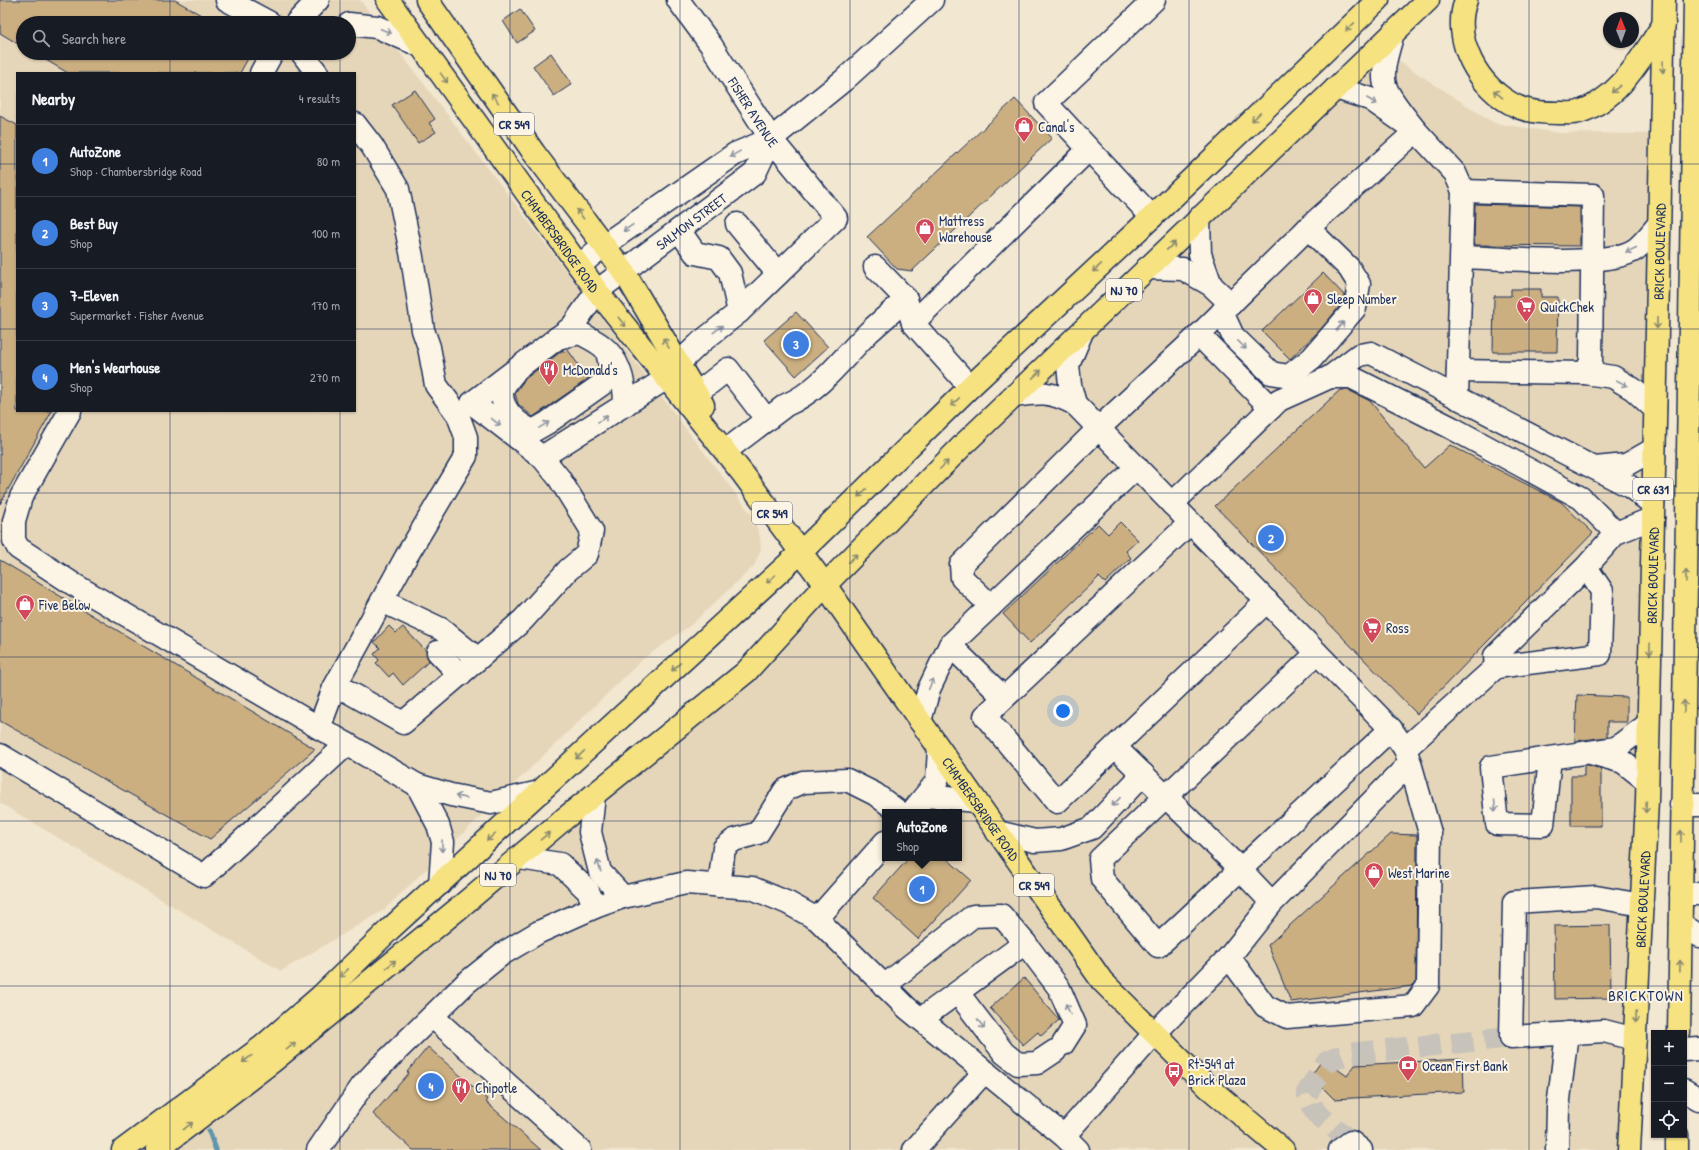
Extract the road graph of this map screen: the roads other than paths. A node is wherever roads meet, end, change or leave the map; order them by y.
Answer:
1 (227, 0) edge
2 (303, 0) edge
3 (318, 0) edge
4 (388, 0) edge
5 (427, 0) edge
6 (678, 0) edge
7 (932, 0) edge
8 (1154, 0) edge
9 (1378, 0) edge
10 (1428, 0) edge
11 (1466, 0) edge
12 (1664, 0) edge
13 (1695, 0) edge
14 (257, 16) edge
15 (295, 16) edge
16 (303, 16) edge
17 (1664, 24) junction
18 (356, 25) edge
19 (1393, 33) junction
20 (421, 46) junction
21 (268, 60) edge
22 (307, 60) edge
23 (262, 72) edge
24 (316, 72) edge
25 (1696, 75) edge
26 (1336, 88) junction
27 (356, 125) edge
28 (1416, 132) junction
29 (771, 139) junction
30 (1088, 150) junction
31 (1696, 178) edge
32 (1464, 191) junction
33 (1152, 216) junction
34 (1199, 218) junction
35 (737, 224) dead end
36 (1659, 224) junction
37 (1308, 228) junction
38 (679, 230) junction
39 (604, 245) junction
40 (1463, 257) junction
41 (1592, 261) junction
42 (579, 266) junction
43 (875, 267) dead end
44 (1147, 268) junction
45 (624, 272) junction
46 (778, 274) junction
47 (1695, 280) edge
48 (1211, 285) junction
49 (597, 291) junction
50 (906, 300) junction
51 (1226, 308) junction
52 (739, 312) junction
53 (913, 323) junction
54 (1082, 332) junction
55 (1199, 335) junction
56 (557, 338) junction
57 (607, 352) junction
58 (518, 368) junction
59 (672, 371) junction
60 (1458, 371) junction
61 (1585, 373) junction
62 (1330, 377) junction
63 (970, 388) junction
64 (696, 394) junction
65 (1013, 396) junction
66 (1457, 398) junction
67 (1075, 404) junction
68 (625, 405) junction
69 (1271, 408) junction
70 (465, 409) junction
71 (1655, 409) junction
72 (69, 412) edge
73 (767, 420) junction
74 (1099, 428) junction
75 (728, 449) junction
76 (1654, 449) junction
77 (542, 457) junction
78 (1137, 467) junction
79 (1595, 468) junction
80 (743, 474) junction
81 (1172, 504) junction
82 (1653, 511) junction
83 (1190, 523) junction
84 (1616, 533) junction
85 (800, 553) junction
86 (1586, 567) junction
87 (825, 586) junction
88 (1692, 598) edge
89 (382, 601) junction
90 (1267, 601) junction
91 (991, 606) junction
92 (416, 618) junction
93 (1692, 641) edge
94 (950, 645) junction
95 (1316, 652) junction
96 (478, 659) junction
97 (1496, 666) junction
98 (460, 675) junction
99 (334, 688) junction
100 (1004, 698) junction
101 (920, 721) junction
102 (1648, 724) junction
103 (319, 728) junction
104 (1390, 729) junction
105 (347, 744) junction
106 (1115, 747) junction
107 (939, 749) junction
108 (1587, 753) junction
109 (0, 754) edge
110 (1407, 756) junction
111 (1550, 758) junction
112 (1143, 774) junction
113 (1647, 781) junction
114 (417, 785) junction
115 (540, 792) junction
116 (594, 794) junction
117 (926, 796) junction
118 (1165, 796) junction
119 (976, 801) junction
120 (1690, 805) edge
121 (895, 809) edge
122 (915, 809) edge
123 (997, 832) junction
124 (882, 845) edge
125 (519, 858) junction
126 (1240, 869) junction
127 (440, 884) junction
128 (719, 886) junction
129 (1690, 894) edge
130 (623, 897) junction
131 (1272, 903) junction
132 (1642, 905) junction
133 (595, 907) junction
134 (817, 919) junction
135 (1681, 924) junction
136 (1699, 936) edge
137 (1025, 943) junction
138 (1229, 957) junction
139 (884, 986) junction
140 (958, 993) junction
141 (432, 1017) junction
142 (921, 1019) junction
143 (1679, 1030) edge
144 (1567, 1033) junction
145 (1154, 1034) junction
146 (1635, 1039) junction
147 (1699, 1049) edge
148 (1687, 1050) edge
149 (984, 1071) junction
150 (1687, 1092) edge
151 (1699, 1099) edge
152 (1677, 1138) edge
153 (1071, 1143) edge
154 (123, 1150) edge
155 (157, 1150) edge
156 (318, 1150) edge
157 (580, 1150) edge
158 (914, 1150) edge
159 (1283, 1150) edge
160 (1557, 1150) edge
161 (1629, 1150) edge
162 (1677, 1150) edge

1 - 14 street
2 - 15 street
3 - 16 street
4 - 20 main road, CHAMBERSBRIDGE ROAD / CR 549
39 -> 5 main road, CHAMBERSBRIDGE ROAD / CR 549
6 - 29 street, FISHER AVENUE
7 - 29 street, SALMON STREET
8 - 30 street
9 -> 33 main road, NJ 70
10 - 19 main road, NJ 70
17 -> 11 main road
12 - 17 main road, BRICK BOULEVARD / CR 631
13 - 25 main road, CR 631
17 -> 36 main road, BRICK BOULEVARD / CR 631
18 -> 20 street
19 - 26 main road, NJ 70
19 - 28 street
20 -> 42 main road, CHAMBERSBRIDGE ROAD / CR 549
21 - 23 street
22 - 24 street
25 - 31 main road, CR 631
26 -> 28 street
26 - 34 main road, NJ 70
27 - 70 street
28 - 32 street
28 - 37 street
29 - 38 street, SALMON STREET
29 -> 39 street, SALMON STREET
29 - 46 street, FISHER AVENUE
30 - 33 street
30 - 53 street
31 - 47 main road, CR 631
32 - 40 street
32 - 41 street
33 -> 63 main road, NJ 70
44 -> 34 main road, NJ 70
34 - 48 street
35 - 46 street
36 -> 41 street
36 -> 71 main road, BRICK BOULEVARD / CR 631
37 - 51 street
51 -> 37 street
38 - 45 street, SALMON STREET
38 - 52 street
39 - 42 street, SALMON STREET
39 - 45 main road, CHAMBERSBRIDGE ROAD / CR 549
40 - 41 street
40 - 60 street
41 - 61 street
42 - 49 main road, CHAMBERSBRIDGE ROAD / CR 549
43 - 50 street
44 - 48 street
44 - 54 main road, NJ 70
45 - 49 street, SALMON STREET
59 -> 45 main road, CHAMBERSBRIDGE ROAD / CR 549
46 - 52 street
88 -> 47 main road, CR 631
48 - 51 street
49 - 56 street
49 -> 59 main road, CHAMBERSBRIDGE ROAD / CR 549
50 - 53 street
50 - 73 street
51 - 55 street
59 -> 52 street
53 - 63 street
65 -> 54 main road, NJ 70
54 - 67 street
55 - 69 street
55 - 74 street
56 - 57 street
56 - 58 street
58 -> 57 street
57 - 68 street
58 - 70 street
59 - 64 main road, CHAMBERSBRIDGE ROAD / CR 549
59 - 68 street
59 - 80 main road, CHAMBERSBRIDGE ROAD / CR 549
60 - 61 street
60 - 66 street
61 -> 71 street
62 - 66 street
62 - 69 street
62 - 84 street
63 -> 85 main road, NJ 70
64 - 73 street
64 - 75 main road, CHAMBERSBRIDGE ROAD / CR 549
65 - 67 street
87 -> 65 main road, NJ 70
66 - 79 street
67 - 74 street
77 -> 68 street
69 - 81 street
70 -> 77 street
70 - 89 street
71 - 76 main road, BRICK BOULEVARD / CR 631
72 - 103 street
73 - 75 street
74 - 78 street
74 - 91 street
75 - 80 main road, CHAMBERSBRIDGE ROAD / CR 549
76 - 79 street
76 - 82 main road, BRICK BOULEVARD / CR 631
77 - 96 street
78 - 81 street
78 - 91 street
79 - 82 street
80 - 85 main road, CHAMBERSBRIDGE ROAD / CR 549
81 - 83 street
82 - 84 street
82 -> 102 main road, BRICK BOULEVARD / CR 631
83 - 90 street
83 - 100 street
84 - 86 street
85 - 87 main road, CHAMBERSBRIDGE ROAD / CR 549
85 -> 115 main road, NJ 70
86 - 97 street
86 - 97 street
87 - 101 main road, CHAMBERSBRIDGE ROAD / CR 549
87 - 116 main road, NJ 70
88 - 93 main road, CR 631
89 - 92 street
89 - 99 street
90 - 95 street
90 - 106 street
91 - 94 street
92 - 96 street
92 - 98 street
120 -> 93 main road, CR 631
94 - 100 street
101 -> 94 street
95 - 104 street
95 - 118 street
96 - 98 street
97 - 110 street
98 - 99 street
99 - 103 street
100 - 106 street
101 - 107 main road, CHAMBERSBRIDGE ROAD / CR 549
102 - 108 street
102 - 113 main road, BRICK BOULEVARD / CR 631
103 - 105 street
104 - 110 street
104 - 126 street
105 - 109 street
105 - 114 street
106 - 112 street
107 - 117 street
107 - 119 main road, CHAMBERSBRIDGE ROAD / CR 549
108 - 111 street
108 - 113 street
110 - 131 street
110 - 138 street
111 -> 111 street
112 - 118 street
112 -> 123 street
113 -> 132 main road, BRICK BOULEVARD / CR 631
115 -> 114 street
114 -> 127 street
115 -> 127 main road, NJ 70
125 -> 116 main road, NJ 70
130 -> 116 street
117 - 119 street
117 - 122 street
118 - 126 street
118 - 126 street
119 - 123 main road, CHAMBERSBRIDGE ROAD / CR 549
129 -> 120 main road, CR 631
121 - 128 street
123 - 145 main road, CHAMBERSBRIDGE ROAD / CR 549
124 - 134 street
125 - 133 street
155 -> 125 main road, NJ 70
126 - 131 street
127 -> 154 main road, NJ 70
128 - 130 street
128 - 134 street
129 - 135 main road, CR 631
130 - 133 street
131 - 138 street
132 - 144 street
132 -> 146 main road, BRICK BOULEVARD / CR 631
133 - 141 street
134 - 139 street
135 - 136 street
143 -> 135 main road, CR 631
137 - 139 street
137 - 140 street
140 -> 137 street
138 - 145 street
139 - 142 street
140 - 142 street
141 - 156 street
141 - 157 street
142 - 149 street
144 - 146 street
144 - 160 street
145 - 153 street
145 - 159 main road, CHAMBERSBRIDGE ROAD / CR 549
146 - 161 main road, BRICK BOULEVARD
147 - 148 street
149 - 153 street
149 - 158 street
150 - 151 street
152 - 162 main road

